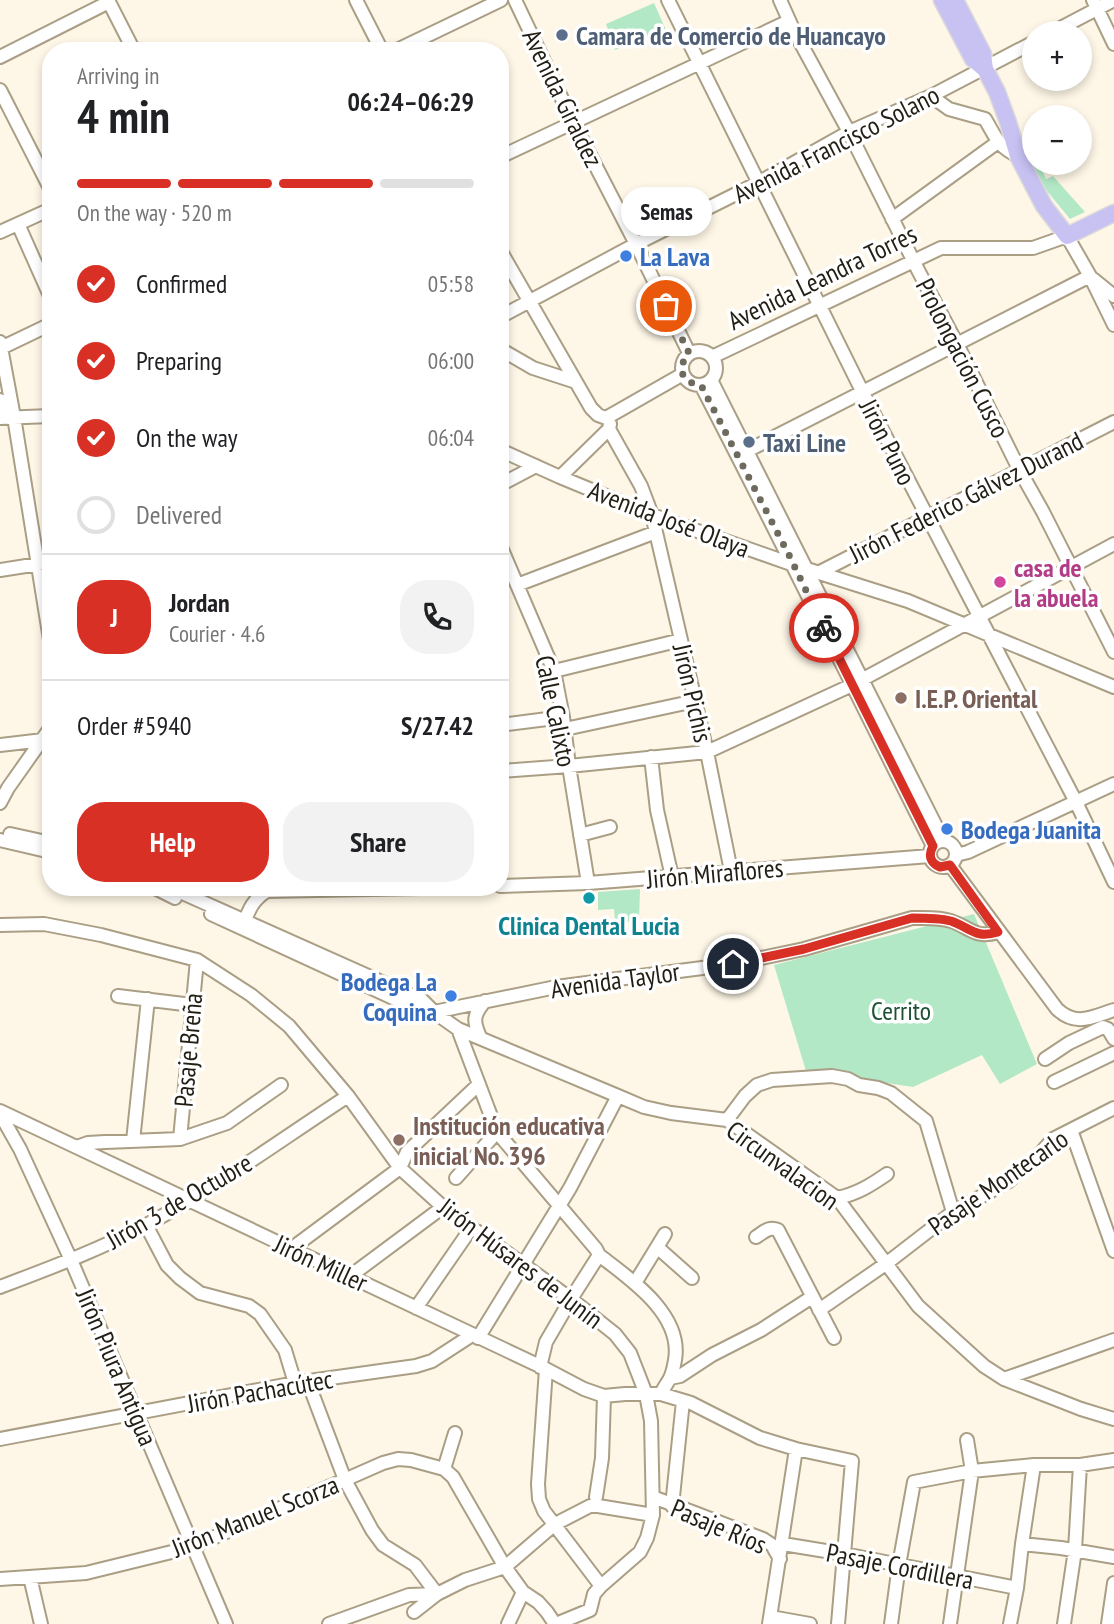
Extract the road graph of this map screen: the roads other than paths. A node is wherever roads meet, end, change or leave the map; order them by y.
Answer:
1 (356, 0) edge
2 (501, 0) edge
3 (515, 0) edge
4 (667, 0) edge
5 (780, 0) edge
6 (942, 0) edge
7 (955, 0) edge
8 (1114, 0) edge
9 (108, 1) edge
10 (1095, 4) edge
11 (789, 21) junction
12 (1069, 21) edge
13 (129, 42) edge
14 (377, 42) edge
15 (414, 42) edge
16 (1114, 44) edge
17 (1022, 49) edge
18 (0, 57) edge
19 (699, 64) junction
20 (985, 69) junction
21 (0, 90) edge
22 (931, 96) junction
23 (573, 122) junction
24 (849, 132) junction
25 (998, 142) junction
26 (509, 153) edge
27 (1018, 156) junction
28 (42, 172) edge
29 (758, 183) junction
30 (42, 213) edge
31 (1114, 213) edge
32 (892, 219) junction
33 (18, 224) junction
34 (0, 232) edge
35 (1067, 236) junction
36 (636, 244) junction
37 (913, 260) junction
38 (509, 265) edge
39 (1090, 276) junction
40 (42, 278) edge
41 (1114, 296) edge
42 (531, 301) junction
43 (819, 305) junction
44 (509, 312) edge
45 (1114, 326) edge
46 (42, 328) edge
47 (957, 344) junction
48 (1, 345) edge
49 (687, 350) junction
50 (509, 354) edge
51 (712, 357) junction
52 (683, 374) junction
53 (576, 382) junction
54 (706, 382) junction
55 (863, 393) junction
56 (0, 400) edge
57 (42, 416) edge
58 (7, 418) edge
59 (1114, 422) edge
60 (608, 423) junction
61 (742, 453) junction
62 (509, 454) edge
63 (536, 466) junction
64 (1020, 471) junction
65 (560, 477) junction
66 (509, 480) edge
67 (652, 515) junction
68 (927, 517) junction
69 (656, 532) junction
70 (1114, 544) edge
71 (42, 563) edge
72 (36, 564) junction
73 (509, 566) edge
74 (799, 566) junction
75 (1070, 567) junction
76 (0, 569) edge
77 (818, 573) junction
78 (517, 585) junction
79 (42, 597) edge
80 (979, 615) junction
81 (964, 624) junction
82 (989, 634) junction
83 (681, 640) junction
84 (1114, 652) edge
85 (554, 671) junction
86 (856, 682) junction
87 (1114, 687) edge
88 (695, 701) junction
89 (564, 723) junction
90 (509, 725) edge
91 (42, 740) edge
92 (0, 745) edge
93 (42, 745) edge
94 (707, 752) junction
95 (651, 757) junction
96 (569, 766) junction
97 (509, 770) edge
98 (1114, 784) edge
99 (1076, 802) junction
100 (0, 803) edge
101 (610, 827) dead end
102 (0, 833) edge
103 (580, 835) junction
104 (0, 840) edge
105 (42, 841) edge
106 (935, 847) junction
107 (42, 850) edge
108 (953, 860) junction
109 (1109, 860) edge
110 (732, 871) junction
111 (672, 877) junction
112 (588, 883) junction
113 (1114, 883) edge
114 (509, 886) edge
115 (175, 896) edge
116 (187, 896) edge
117 (258, 896) edge
118 (243, 924) junction
119 (0, 925) edge
120 (998, 932) junction
121 (197, 960) junction
122 (118, 996) dead end
123 (148, 999) junction
124 (485, 1001) junction
125 (192, 1005) junction
126 (1114, 1010) edge
127 (435, 1012) junction
128 (458, 1028) junction
129 (480, 1037) junction
130 (1114, 1039) edge
131 (1114, 1053) edge
132 (1045, 1059) dead end
133 (1054, 1082) dead end
134 (281, 1085) dead end
135 (478, 1085) junction
136 (348, 1096) junction
137 (618, 1096) junction
138 (1114, 1108) edge
139 (0, 1112) edge
140 (727, 1121) junction
141 (1071, 1130) junction
142 (497, 1132) junction
143 (180, 1139) junction
144 (133, 1141) junction
145 (76, 1147) junction
146 (400, 1168) junction
147 (887, 1174) dead end
148 (456, 1178) dead end
149 (837, 1198) junction
150 (189, 1201) junction
151 (559, 1206) junction
152 (443, 1207) junction
153 (953, 1212) junction
154 (146, 1225) junction
155 (472, 1227) junction
156 (665, 1234) dead end
157 (756, 1237) dead end
158 (657, 1247) junction
159 (291, 1249) junction
160 (1114, 1251) edge
161 (599, 1255) junction
162 (71, 1260) junction
163 (887, 1263) junction
164 (522, 1264) junction
165 (349, 1276) junction
166 (692, 1278) dead end
167 (635, 1283) junction
168 (0, 1287) edge
169 (812, 1297) junction
170 (571, 1299) junction
171 (416, 1308) junction
172 (819, 1310) junction
173 (475, 1336) junction
174 (834, 1338) dead end
175 (1114, 1340) edge
176 (543, 1368) junction
177 (670, 1378) junction
178 (1004, 1378) junction
179 (301, 1383) junction
180 (646, 1394) junction
181 (661, 1394) junction
182 (604, 1396) junction
183 (683, 1401) junction
184 (136, 1412) junction
185 (1114, 1419) edge
186 (455, 1433) dead end
187 (0, 1439) edge
188 (967, 1440) dead end
189 (796, 1449) junction
190 (1114, 1460) edge
191 (1034, 1465) junction
192 (1080, 1465) junction
193 (444, 1469) junction
194 (972, 1471) junction
195 (345, 1480) junction
196 (596, 1497) dead end
197 (653, 1497) junction
198 (672, 1506) junction
199 (653, 1515) junction
200 (555, 1524) junction
201 (783, 1544) junction
202 (1021, 1544) junction
203 (192, 1547) junction
204 (1075, 1550) junction
205 (844, 1554) junction
206 (1114, 1557) edge
207 (780, 1559) junction
208 (899, 1565) junction
209 (505, 1567) junction
210 (30, 1577) junction
211 (957, 1577) junction
212 (0, 1580) edge
213 (1114, 1583) edge
214 (601, 1586) junction
215 (1017, 1588) junction
216 (523, 1592) junction
217 (437, 1594) junction
218 (409, 1595) junction
219 (415, 1618) edge
220 (770, 1620) edge
221 (336, 1623) edge
222 (41, 1624) edge
223 (226, 1624) edge
224 (508, 1624) edge
225 (555, 1624) edge
226 (810, 1624) edge
227 (838, 1624) edge
228 (891, 1624) edge
229 (950, 1624) edge
230 (1010, 1624) edge
231 (1064, 1624) edge
232 (1108, 1624) edge

1 - 14 street
2 - 15 street
3 - 23 street, Avenida Giraldez
4 - 19 street, Jirón Puno
5 - 11 street, Prolongación Cusco
6 - 20 main road
7 - 20 main road
8 - 10 street
9 - 13 street
9 - 18 street
10 - 12 street
10 - 16 street
11 - 19 street
11 - 24 street, Prolongación Cusco
17 - 20 street, Avenida Francisco Solano
19 - 23 street
19 - 29 street, Jirón Puno
20 - 22 street, Avenida Francisco Solano
20 - 27 main road
21 - 28 street
22 - 24 street, Avenida Francisco Solano
22 - 25 street
23 - 26 street
23 - 36 street, Avenida Giraldez
24 - 29 street, Avenida Francisco Solano
24 - 32 street, Prolongación Cusco
25 - 27 street
25 - 32 street
27 - 35 main road
29 - 36 street, Avenida Francisco Solano
29 - 43 street, Jirón Puno
30 - 33 street
31 - 35 main road, Avenida Leandra Torres
32 - 37 street, Prolongación Cusco
33 - 34 street
33 - 40 street
35 - 37 street, Avenida Leandra Torres
35 - 39 street
36 - 42 street, Avenida Francisco Solano
36 - 49 street, Avenida Giraldez
37 - 43 street, Avenida Leandra Torres
37 - 47 street, Prolongación Cusco
38 - 42 street
39 - 41 street
39 - 45 street
39 - 47 street
42 - 44 street, Avenida Francisco Solano
42 - 53 street
43 - 51 street, Avenida Leandra Torres
43 - 55 street, Jirón Puno
46 - 48 street
47 - 55 street
47 - 64 street, Prolongación Cusco
48 - 58 street
49 - 51 street
49 - 52 street
50 - 53 street
51 - 54 street
52 - 54 street
52 - 60 street
53 - 60 street
54 - 61 street
55 - 61 street
55 - 68 street, Jirón Puno
56 - 58 street
57 - 58 street
58 - 72 street
59 - 64 street, Jirón Federico Gálvez Durand
60 - 65 street
60 - 67 street, Jirón Pichis
61 - 74 street
62 - 63 street, Avenida José Olaya
63 - 65 street, Avenida José Olaya
63 - 66 street
64 - 68 street, Jirón Federico Gálvez Durand
64 - 75 street, Prolongación Cusco
65 - 67 street, Avenida José Olaya
67 - 69 street, Jirón Pichis
67 - 74 street, Avenida José Olaya
68 - 77 street, Jirón Federico Gálvez Durand
68 - 80 street, Jirón Puno
69 - 78 street
69 - 83 street, Jirón Pichis
70 - 75 street
71 - 72 street
72 - 76 street
72 - 79 street
73 - 78 street, Calle Calixto
74 - 77 street, Avenida José Olaya
74 - 86 street
75 - 80 street
75 - 84 street, Prolongación Cusco
77 - 81 street, Avenida José Olaya
78 - 85 street, Calle Calixto
80 - 81 street
80 - 82 street, Jirón Puno
81 - 82 street, Avenida José Olaya
81 - 86 street
82 - 87 street, Avenida José Olaya
82 - 99 street, Jirón Puno
83 - 85 street
83 - 88 street, Jirón Pichis
85 - 89 street, Calle Calixto
86 - 94 street
86 - 106 street
88 - 89 street
88 - 94 street, Jirón Pichis
89 - 90 street
89 - 96 street, Calle Calixto
91 - 92 street
93 - 100 street
94 - 95 street
94 - 110 street, Jirón Pichis
95 - 96 street
95 - 111 street
96 - 97 street
96 - 103 street, Calle Calixto
98 - 99 street
99 - 108 street
99 - 109 street, Jirón Puno
101 - 103 street
102 - 105 street
103 - 112 street, Calle Calixto
104 - 107 street
106 - 108 street
106 - 108 street
106 - 110 street, Jirón Miraflores
108 - 120 street
109 - 113 street, Jirón Puno
110 - 111 street, Jirón Miraflores
111 - 112 street, Jirón Miraflores
112 - 114 street, Jirón Miraflores
115 - 118 street, Circunvalacion
116 - 118 street, Circunvalacion
117 - 118 street
118 - 127 street, Circunvalacion
119 - 121 street, Jirón Húsares de Junín
120 - 124 street, Avenida Taylor
120 - 126 street
121 - 125 street, Pasaje Breña
121 - 136 street, Jirón Húsares de Junín
122 - 123 street
123 - 125 street
123 - 144 street
124 - 127 street, Avenida Taylor
124 - 129 street
125 - 143 street, Pasaje Breña
127 - 128 street, Circunvalacion
128 - 129 street, Circunvalacion
128 - 135 street
129 - 137 street, Circunvalacion
130 - 132 street
131 - 133 street
134 - 143 street
135 - 142 street
135 - 146 street
136 - 146 street, Jirón Húsares de Junín
136 - 150 street, Jirón 3 de Octubre
137 - 140 street, Circunvalacion
137 - 151 street
138 - 141 street, Pasaje Montecarlo
139 - 145 street, Jirón Miller
139 - 162 street, Jirón Piura Antigua
140 - 149 street, Circunvalacion
140 - 153 street
141 - 153 street, Pasaje Montecarlo
141 - 160 street
142 - 148 street
142 - 151 street
143 - 144 street
144 - 145 street
145 - 150 street, Jirón Miller
146 - 152 street, Jirón Húsares de Junín
146 - 159 street
147 - 149 street
149 - 163 street, Circunvalacion
150 - 154 street, Jirón 3 de Octubre
150 - 159 street, Jirón Miller
151 - 161 street
151 - 164 street
152 - 155 street, Jirón Húsares de Junín
152 - 165 street
153 - 163 street, Pasaje Montecarlo
154 - 162 street, Jirón 3 de Octubre
154 - 179 street
155 - 164 street, Jirón Húsares de Junín
155 - 171 street
156 - 158 street
157 - 169 street
158 - 166 street
158 - 167 street
159 - 165 street, Jirón Miller
161 - 167 street
161 - 170 street
162 - 168 street, Jirón 3 de Octubre
162 - 184 street, Jirón Piura Antigua
163 - 172 street, Pasaje Montecarlo
163 - 178 street, Circunvalacion
164 - 170 street, Jirón Húsares de Junín
164 - 173 street
165 - 171 street, Jirón Miller
167 - 177 street
169 - 172 street
169 - 177 street
170 - 176 street
170 - 180 street, Jirón Húsares de Junín
171 - 173 street, Jirón Miller
172 - 174 street
173 - 176 street, Jirón Miller
173 - 179 street, Jirón Pachacútec
175 - 178 street
176 - 182 street, Jirón Miller
176 - 200 street
177 - 181 street
178 - 185 street, Circunvalacion
179 - 184 street, Jirón Pachacútec
179 - 195 street
180 - 181 street
180 - 182 street, Jirón Miller
180 - 197 street, Jirón Húsares de Junín
181 - 183 street
182 - 196 street
183 - 189 street
183 - 198 street
184 - 187 street, Jirón Pachacútec
184 - 203 street, Jirón Piura Antigua
186 - 193 street
188 - 194 street
189 - 201 street
189 - 205 street
190 - 192 street
191 - 192 street
191 - 194 street
191 - 202 street
192 - 204 street
193 - 195 street, Jirón Manuel Scorza
193 - 209 street
194 - 208 street
194 - 211 street
195 - 203 street, Jirón Manuel Scorza
195 - 217 street
197 - 198 street, Pasaje Ríos
197 - 199 street, Jirón Húsares de Junín
198 - 207 street, Pasaje Ríos
199 - 200 street
199 - 214 street, Jirón Húsares de Junín
200 - 209 street
200 - 214 street
201 - 205 street, Pasaje Cordillera
201 - 207 street
202 - 204 street
202 - 215 street
203 - 210 street, Jirón Manuel Scorza
203 - 223 street, Jirón Piura Antigua
204 - 206 street
204 - 231 street
205 - 208 street, Pasaje Cordillera
205 - 227 street
207 - 220 street
208 - 211 street, Pasaje Cordillera
208 - 228 street
209 - 216 street
209 - 217 street
210 - 212 street, Jirón Manuel Scorza
210 - 222 street
211 - 215 street, Pasaje Cordillera
211 - 229 street
213 - 232 street
214 - 225 street, Jirón Húsares de Junín
215 - 230 street
216 - 224 street
216 - 225 street
217 - 218 street
217 - 219 street
218 - 219 street
218 - 221 street
220 - 226 street

